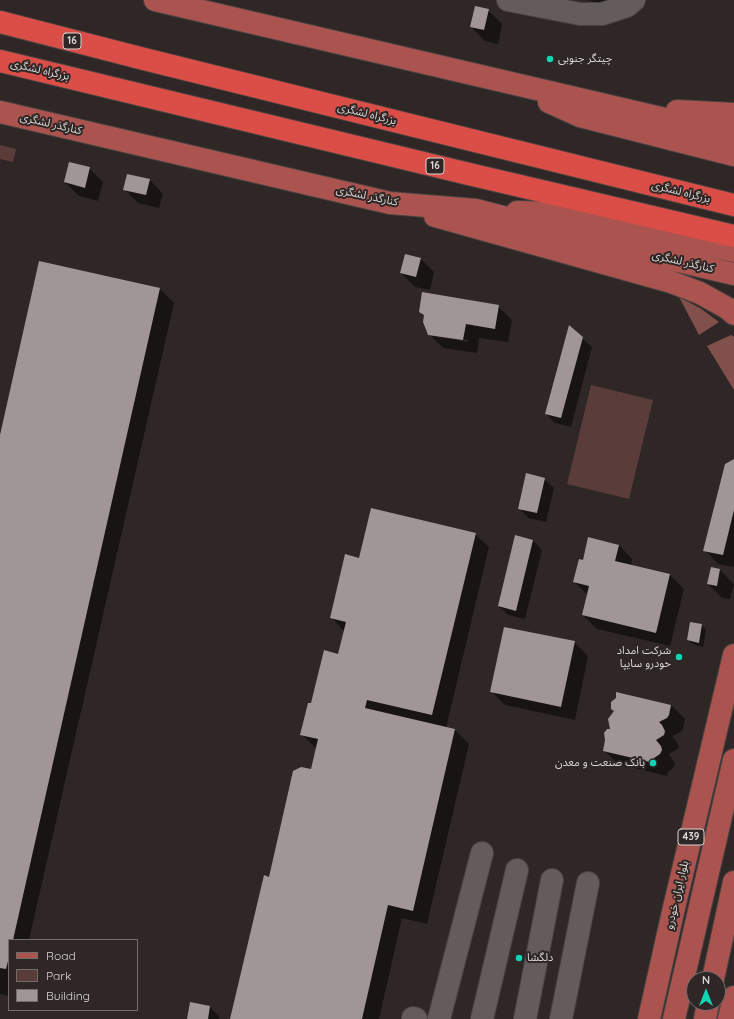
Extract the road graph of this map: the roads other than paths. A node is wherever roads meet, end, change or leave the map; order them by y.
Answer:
1 (508, 0) edge
2 (634, 0) edge
3 (168, 1) edge
4 (0, 22) edge
5 (0, 60) edge
6 (502, 81) junction
7 (616, 108) junction
8 (0, 112) edge
9 (734, 114) edge
10 (734, 135) edge
11 (734, 155) edge
12 (390, 203) junction
13 (734, 205) edge
14 (476, 210) junction
15 (734, 236) edge
16 (734, 251) edge
17 (734, 274) edge
18 (734, 314) edge
19 (734, 655) edge
20 (734, 760) edge
21 (482, 853) dead end
22 (517, 870) dead end
23 (552, 880) dead end
24 (734, 882) edge
25 (588, 883) dead end
26 (715, 971) edge
27 (734, 997) edge
28 (439, 1019) edge
29 (482, 1019) edge
30 (525, 1019) edge
31 (562, 1019) edge
32 (649, 1019) edge
33 (674, 1019) edge
34 (729, 1019) edge

1 - 2 lane
3 - 6 main road
4 - 13 highway, بزرگراه لشگری / 16
5 - 15 highway, بزرگراه لشگری / 16
6 - 7 main road
6 - 11 main road
7 - 9 main road
7 - 10 main road
8 - 12 main road, کنارگذر لشگری
12 - 14 main road, کنارگذر لشگری
12 - 18 main road
14 - 16 main road
14 - 17 main road, کنارگذر لشگری
19 - 32 main road, بلوار ایران خودرو / 439
20 - 33 main road, 439
21 - 28 lane
22 - 29 lane
23 - 30 lane
24 - 26 main road
25 - 31 lane
27 - 34 main road

